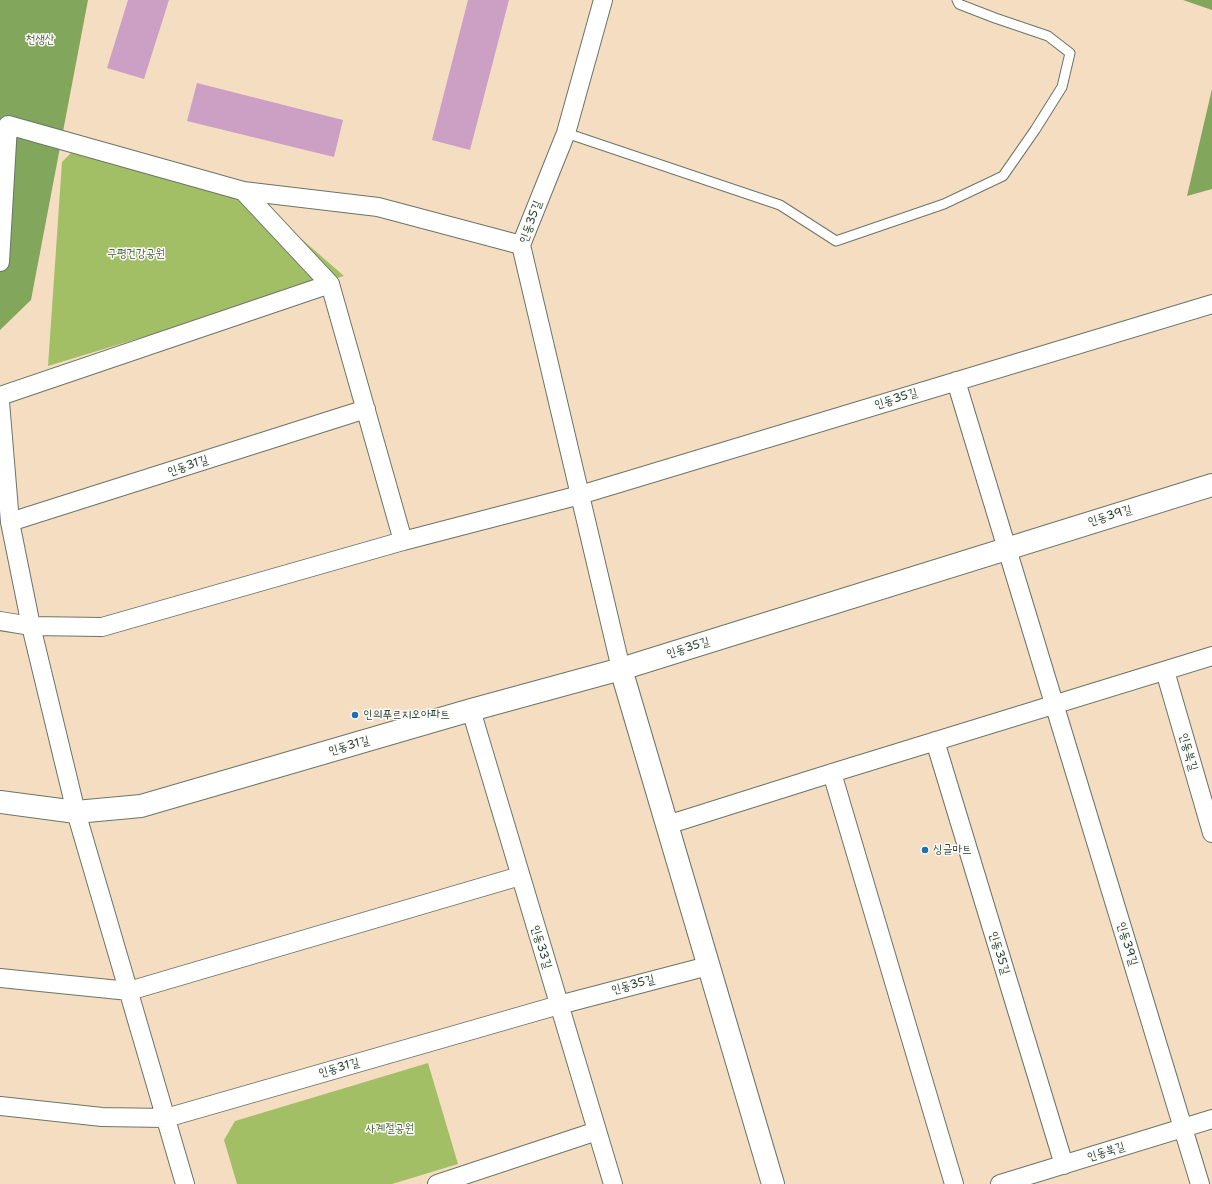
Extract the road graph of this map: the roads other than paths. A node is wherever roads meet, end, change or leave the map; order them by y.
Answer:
1 (603, 0) edge
2 (957, 0) edge
3 (566, 133) junction
4 (244, 191) junction
5 (521, 245) junction
6 (0, 262) edge
7 (330, 284) junction
8 (1212, 304) edge
9 (956, 381) junction
10 (0, 396) edge
11 (0, 402) edge
12 (366, 409) junction
13 (1212, 485) edge
14 (580, 495) junction
15 (10, 522) junction
16 (403, 541) junction
17 (1007, 548) junction
18 (0, 621) edge
19 (31, 626) junction
20 (1212, 656) edge
21 (621, 669) junction
22 (1165, 670) junction
23 (1054, 704) junction
24 (471, 710) junction
25 (935, 741) junction
26 (832, 773) junction
27 (0, 802) edge
28 (76, 812) junction
29 (667, 825) junction
30 (1212, 832) edge
31 (520, 876) junction
32 (708, 966) junction
33 (0, 978) edge
34 (129, 991) junction
35 (559, 1005) junction
36 (0, 1106) edge
37 (166, 1118) junction
38 (1212, 1119) edge
39 (1183, 1128) junction
40 (596, 1131) junction
41 (1064, 1165) junction
42 (185, 1184) edge
43 (437, 1184) edge
44 (612, 1184) edge
45 (773, 1184) edge
46 (954, 1184) edge
47 (1000, 1184) edge
48 (1200, 1184) edge

1 - 3 street, 인동35길
2 - 3 lane
3 - 5 street, 인동35길
4 - 5 street
4 - 6 street
4 - 7 street
5 - 14 street, 인동35길
7 - 10 street
7 - 12 street
8 - 9 street, 인동35길
9 - 14 street, 인동35길
9 - 17 street, 인동39길
11 - 15 street
12 - 15 street, 인동31길
12 - 16 street
13 - 17 street, 인동39길
14 - 16 street
14 - 21 street, 인동35길
15 - 19 street
16 - 19 street
17 - 21 street, 인동35길
17 - 23 street, 인동39길
18 - 19 street
19 - 28 street
20 - 22 street
21 - 24 street, 인동31길
21 - 29 street, 인동35길
22 - 23 street
22 - 30 street, 인동북길
23 - 25 street
23 - 39 street, 인동39길
24 - 28 street, 인동31길
24 - 31 street, 인동33길
25 - 26 street
25 - 41 street, 인동35길
26 - 29 street
26 - 46 street
27 - 28 street, 인동31길
28 - 34 street
29 - 32 street, 인동35길
31 - 34 street
31 - 35 street, 인동33길
32 - 35 street, 인동35길
32 - 45 street, 인동35길
33 - 34 street
34 - 37 street
35 - 37 street, 인동31길
35 - 40 street, 인동33길
36 - 37 street, 인동31길
37 - 42 street
38 - 39 street, 인동북길
39 - 41 street, 인동북길
39 - 48 street, 인동39길
40 - 43 street
40 - 44 street, 인동33길
41 - 47 street, 인동북길

